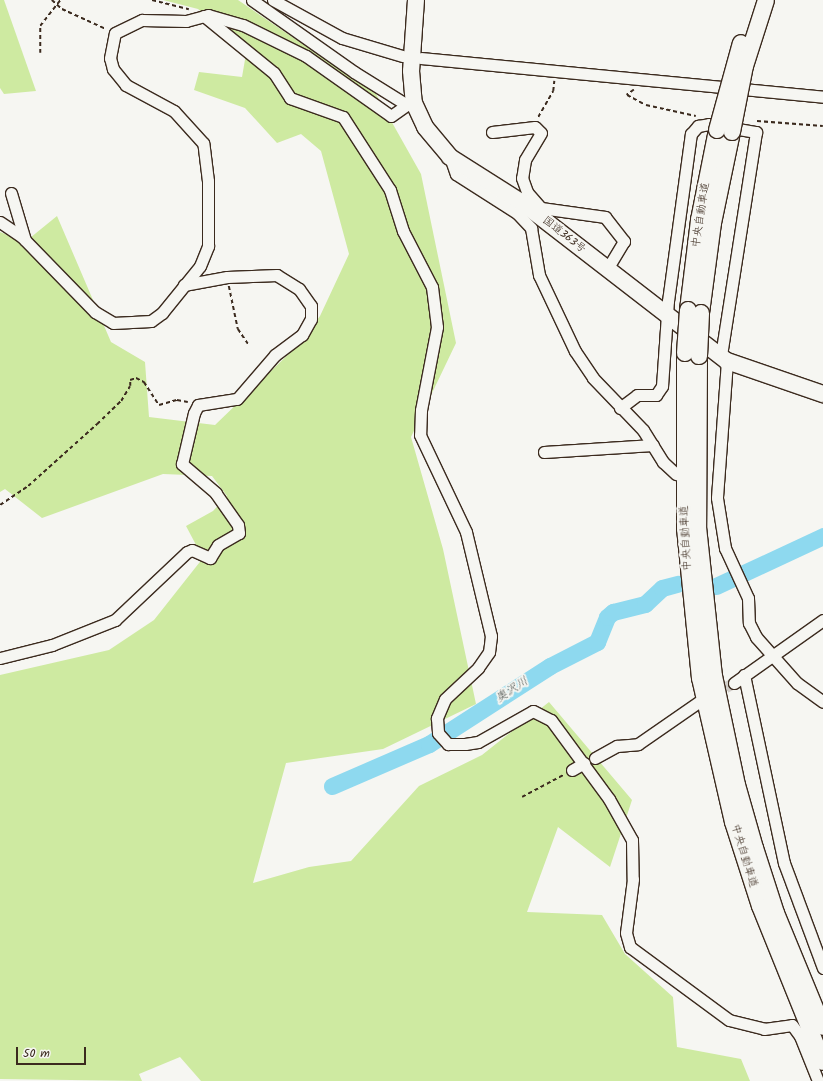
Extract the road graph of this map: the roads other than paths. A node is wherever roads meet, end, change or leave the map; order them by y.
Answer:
1 (252, 0) edge
2 (273, 0) edge
3 (416, 0) edge
4 (755, 0) edge
5 (766, 0) edge
6 (202, 16) junction
7 (402, 56) dead end
8 (421, 58) dead end
9 (823, 98) edge
10 (410, 104) junction
11 (724, 131) junction
12 (492, 132) dead end
13 (450, 157) junction
14 (11, 193) dead end
15 (539, 211) junction
16 (0, 222) edge
17 (25, 240) junction
18 (607, 270) junction
19 (184, 285) junction
20 (669, 318) junction
21 (692, 355) junction
22 (724, 359) junction
23 (823, 394) edge
24 (620, 408) junction
25 (653, 445) junction
26 (544, 452) dead end
27 (676, 474) dead end
28 (704, 493) dead end
29 (717, 498) junction
30 (823, 620) edge
31 (775, 655) junction
32 (0, 658) edge
33 (744, 676) junction
34 (734, 683) tunnel mouth
35 (703, 699) tunnel mouth
36 (823, 702) edge
37 (595, 758) dead end
38 (584, 764) junction
39 (572, 770) road end
40 (823, 968) edge
41 (823, 1027) edge
42 (823, 1062) edge
43 (818, 1081) edge

1 - 10 street
2 - 7 street
3 - 10 highway, 国道363号
4 - 11 highway, 中央自動車道, bridge
5 - 11 highway, 中央自動車道, bridge
6 - 10 street
6 - 19 street
6 - 38 street
8 - 9 street
10 - 13 highway, 国道363号
11 - 21 highway, 中央自動車道, bridge
12 - 15 street
13 - 15 highway, 国道363号
13 - 24 street
14 - 17 street
15 - 18 highway, 国道363号
15 - 18 street
16 - 17 street
17 - 19 street
18 - 20 highway, 国道363号
19 - 32 street
20 - 22 highway, 国道363号
20 - 22 street
20 - 24 street
21 - 41 highway, 中央自動車道
21 - 42 highway, 中央自動車道
22 - 23 highway, 国道363号
22 - 29 street
24 - 25 street
25 - 26 street
25 - 27 street
28 - 29 street
29 - 31 street
30 - 31 street
31 - 33 street
31 - 36 street
33 - 34 street
33 - 40 street
35 - 37 street
38 - 39 street
38 - 43 street

